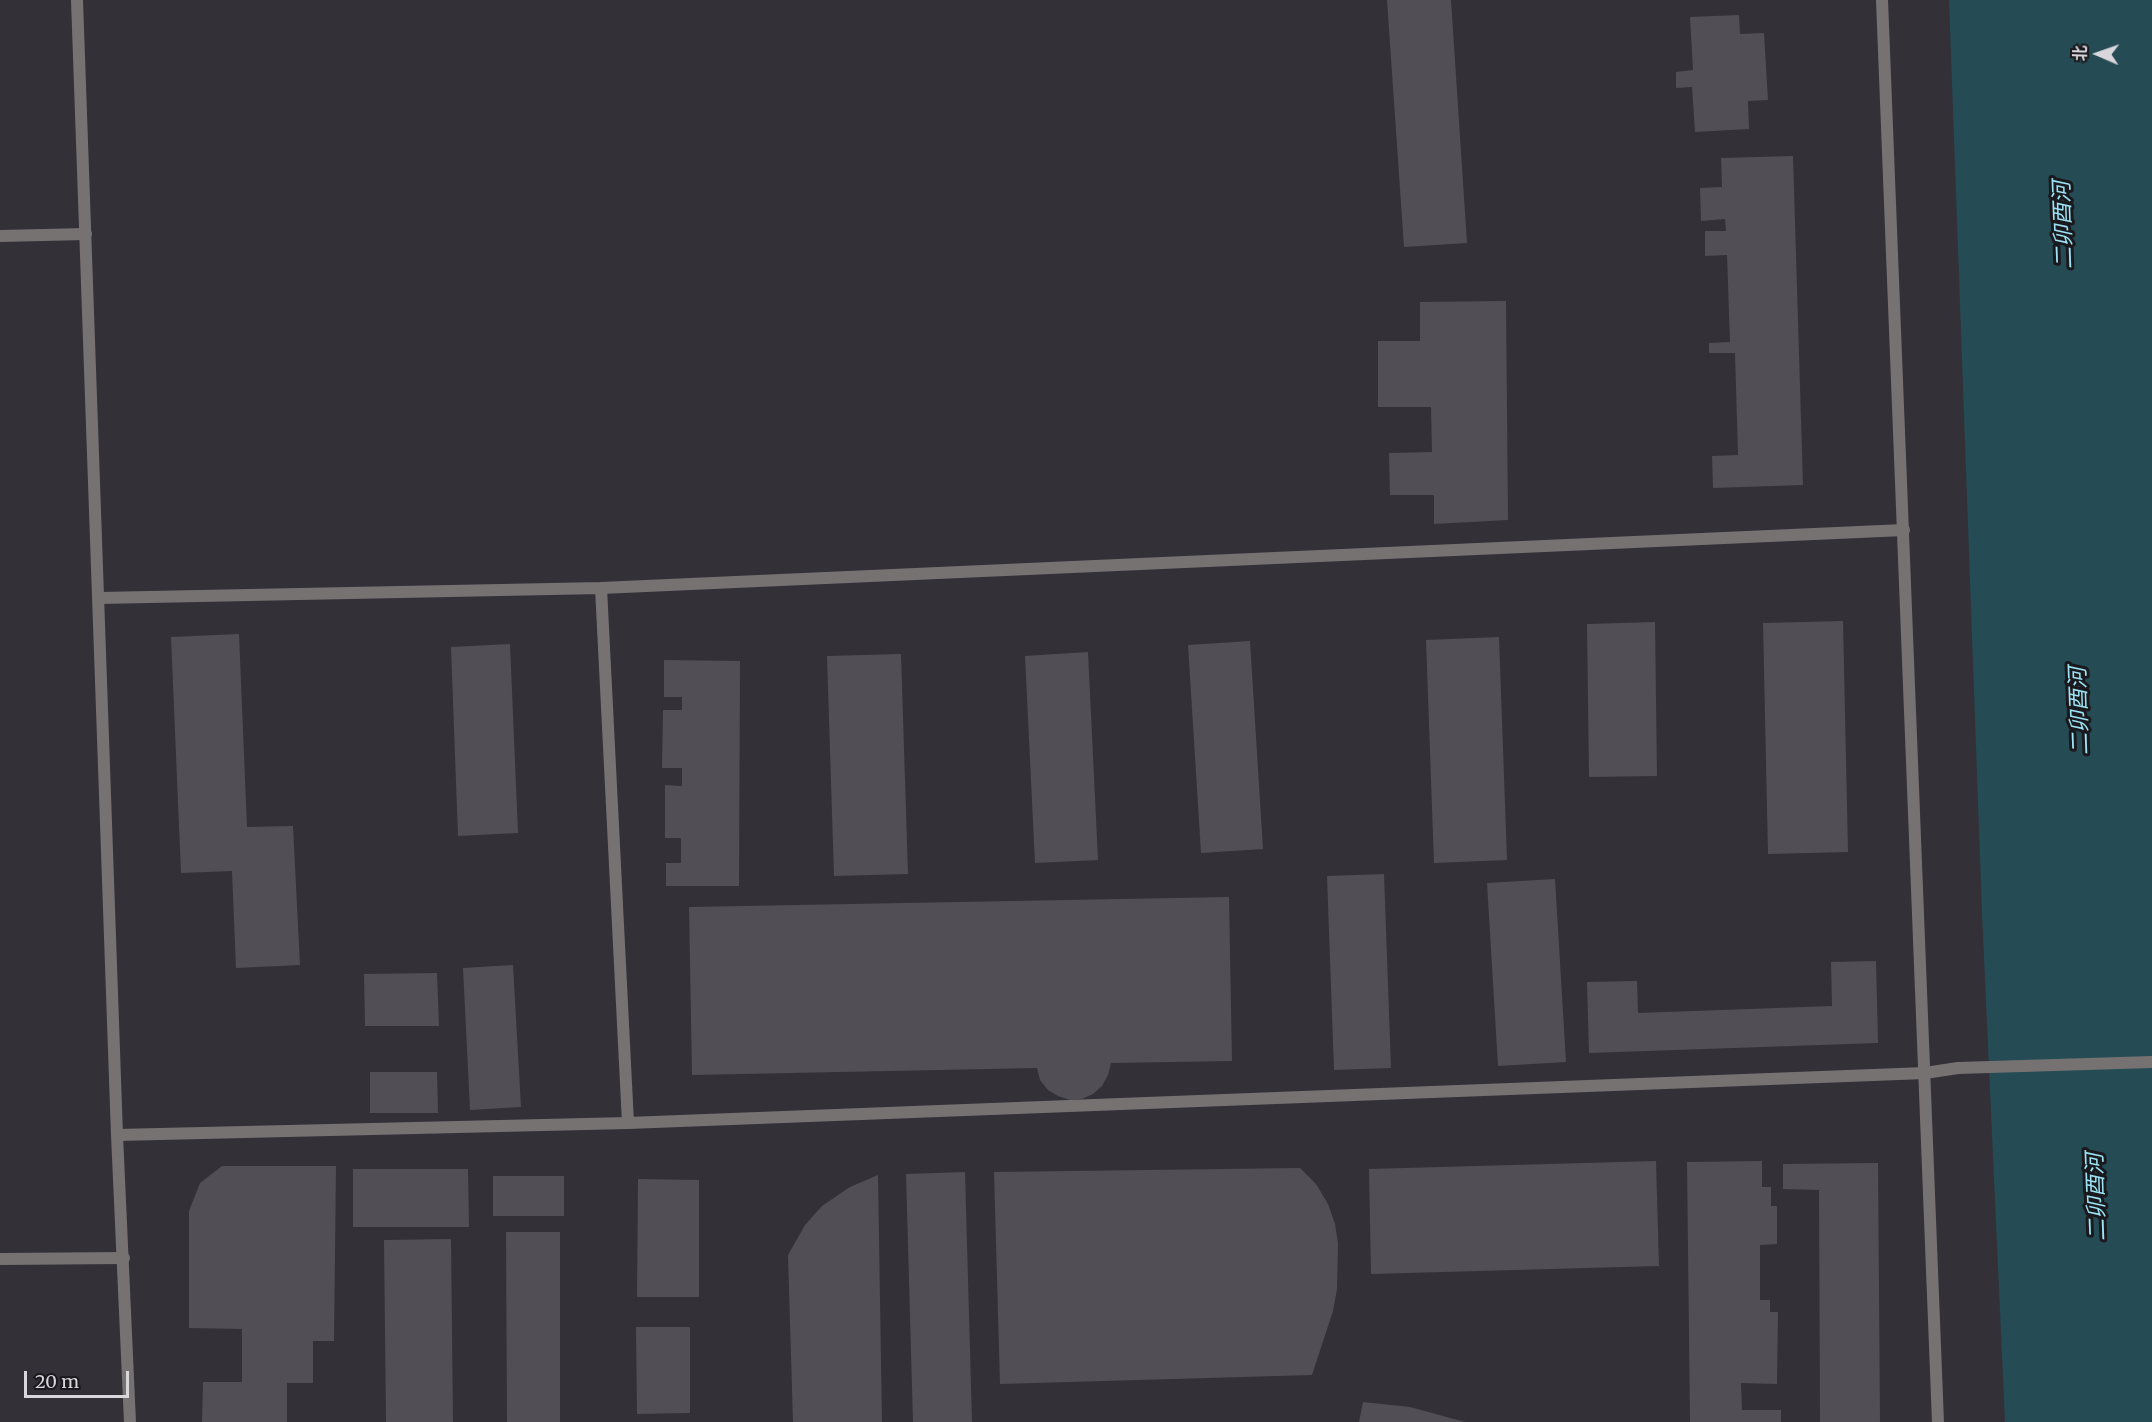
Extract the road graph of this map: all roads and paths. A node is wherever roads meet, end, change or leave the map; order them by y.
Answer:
1 (77, 0) edge
2 (1882, 0) edge
3 (86, 234) junction
4 (0, 236) edge
5 (1904, 530) junction
6 (601, 588) junction
7 (99, 598) junction
8 (2152, 1062) edge
9 (1925, 1073) junction
10 (628, 1123) junction
11 (117, 1135) junction
12 (124, 1258) junction
13 (0, 1259) edge
14 (130, 1422) edge
15 (1938, 1422) edge

1 - 3 street
2 - 5 street
3 - 4 street
3 - 7 street
5 - 6 street
5 - 9 street
6 - 7 street
6 - 10 street
7 - 11 street
8 - 9 street
9 - 10 street
9 - 15 street
10 - 11 street
11 - 12 street
12 - 13 street
12 - 14 street

